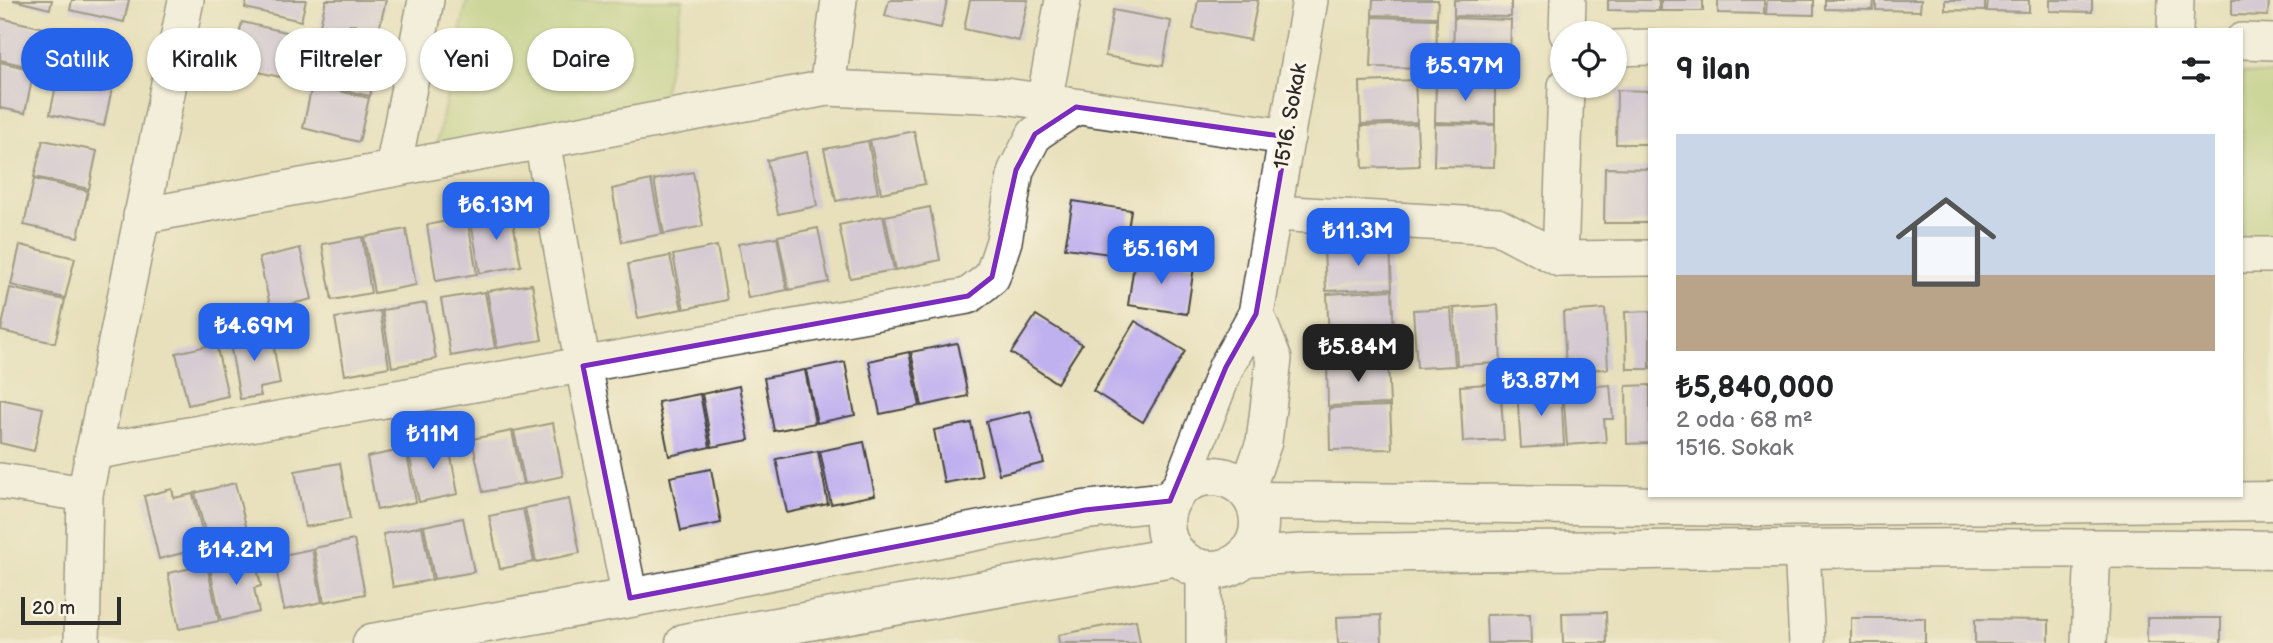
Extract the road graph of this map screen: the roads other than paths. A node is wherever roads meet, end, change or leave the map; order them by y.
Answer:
1 (186, 0) edge
2 (426, 0) edge
3 (839, 0) edge
4 (1063, 0) edge
5 (1310, 0) edge
6 (1568, 0) edge
7 (2176, 0) edge
8 (1567, 21) edge
9 (2175, 28) edge
10 (2243, 41) edge
11 (2273, 42) edge
12 (1648, 47) edge
13 (1627, 48) edge
14 (827, 88) junction
15 (1566, 98) edge
16 (1060, 105) junction
17 (1287, 137) junction
18 (542, 141) junction
19 (393, 169) junction
20 (1274, 213) junction
21 (141, 216) junction
22 (2243, 255) edge
23 (2273, 255) edge
24 (1648, 258) edge
25 (1560, 259) junction
26 (1256, 314) junction
27 (583, 366) junction
28 (93, 453) junction
29 (0, 481) edge
30 (85, 494) junction
31 (1175, 495) junction
32 (1251, 496) junction
33 (1755, 501) edge
34 (2273, 501) edge
35 (2093, 548) junction
36 (1802, 549) junction
37 (2273, 550) edge
38 (1245, 557) junction
39 (1191, 563) junction
40 (630, 598) junction
41 (82, 643) edge
42 (372, 643) edge
43 (685, 643) edge
44 (1204, 643) edge
45 (1807, 643) edge
46 (2089, 643) edge

1 - 21 street
2 - 19 street
3 - 14 street
4 - 16 street
5 - 17 street, 1516. Sokak
6 - 8 street
7 - 9 street
10 - 11 street
12 - 13 street
14 - 16 street
14 - 18 street
15 - 25 street
16 - 17 street
16 - 27 street
17 - 20 street, 1516. Sokak
18 - 19 street
18 - 27 street
19 - 21 street
20 - 25 street
20 - 26 street, 1516. Sokak
21 - 28 street
22 - 23 street
24 - 25 street
26 - 31 street, 1516. Sokak
26 - 32 street
27 - 28 street
27 - 40 street
28 - 30 street
29 - 30 street
30 - 41 street
31 - 32 street
31 - 39 street
31 - 40 street
32 - 33 street
32 - 38 street
33 - 34 street
35 - 36 street
35 - 37 street
35 - 46 street
36 - 38 street
36 - 45 street
38 - 39 street
39 - 43 street
39 - 44 street
40 - 42 street

